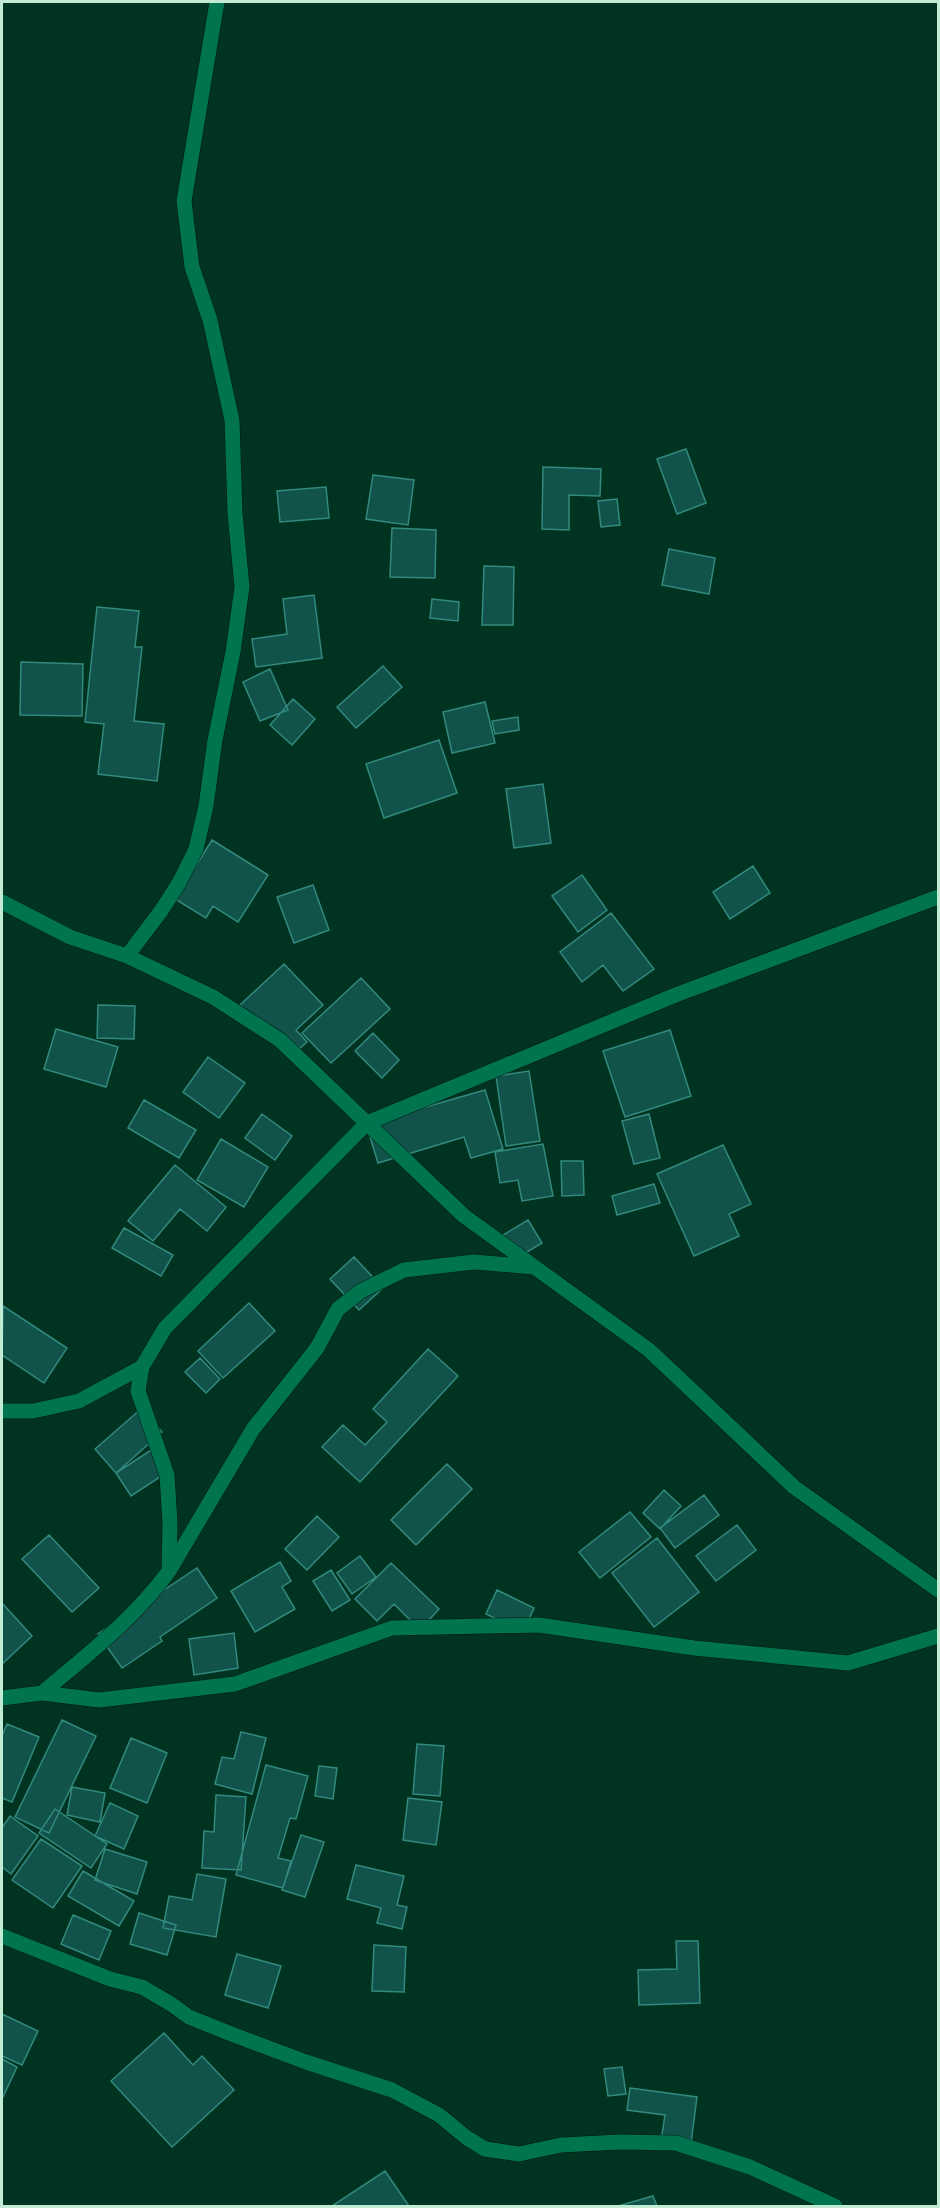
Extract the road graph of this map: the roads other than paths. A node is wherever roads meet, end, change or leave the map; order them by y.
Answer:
1 (217, 2) edge
2 (939, 897) edge
3 (2, 902) edge
4 (127, 956) junction
5 (367, 1123) junction
6 (534, 1267) junction
7 (142, 1367) junction
8 (2, 1411) edge
9 (169, 1571) junction
10 (939, 1590) edge
11 (939, 1636) edge
12 (42, 1693) junction
13 (2, 1698) edge
14 (2, 1936) edge
15 (810, 2200) edge
16 (835, 2206) edge

1 - 4 street
2 - 5 street
3 - 4 street
4 - 5 street
5 - 6 street
5 - 7 street
6 - 9 street
6 - 10 street
7 - 8 street
7 - 9 street
9 - 12 street
11 - 12 street
12 - 13 street
14 - 15 street
15 - 16 street

